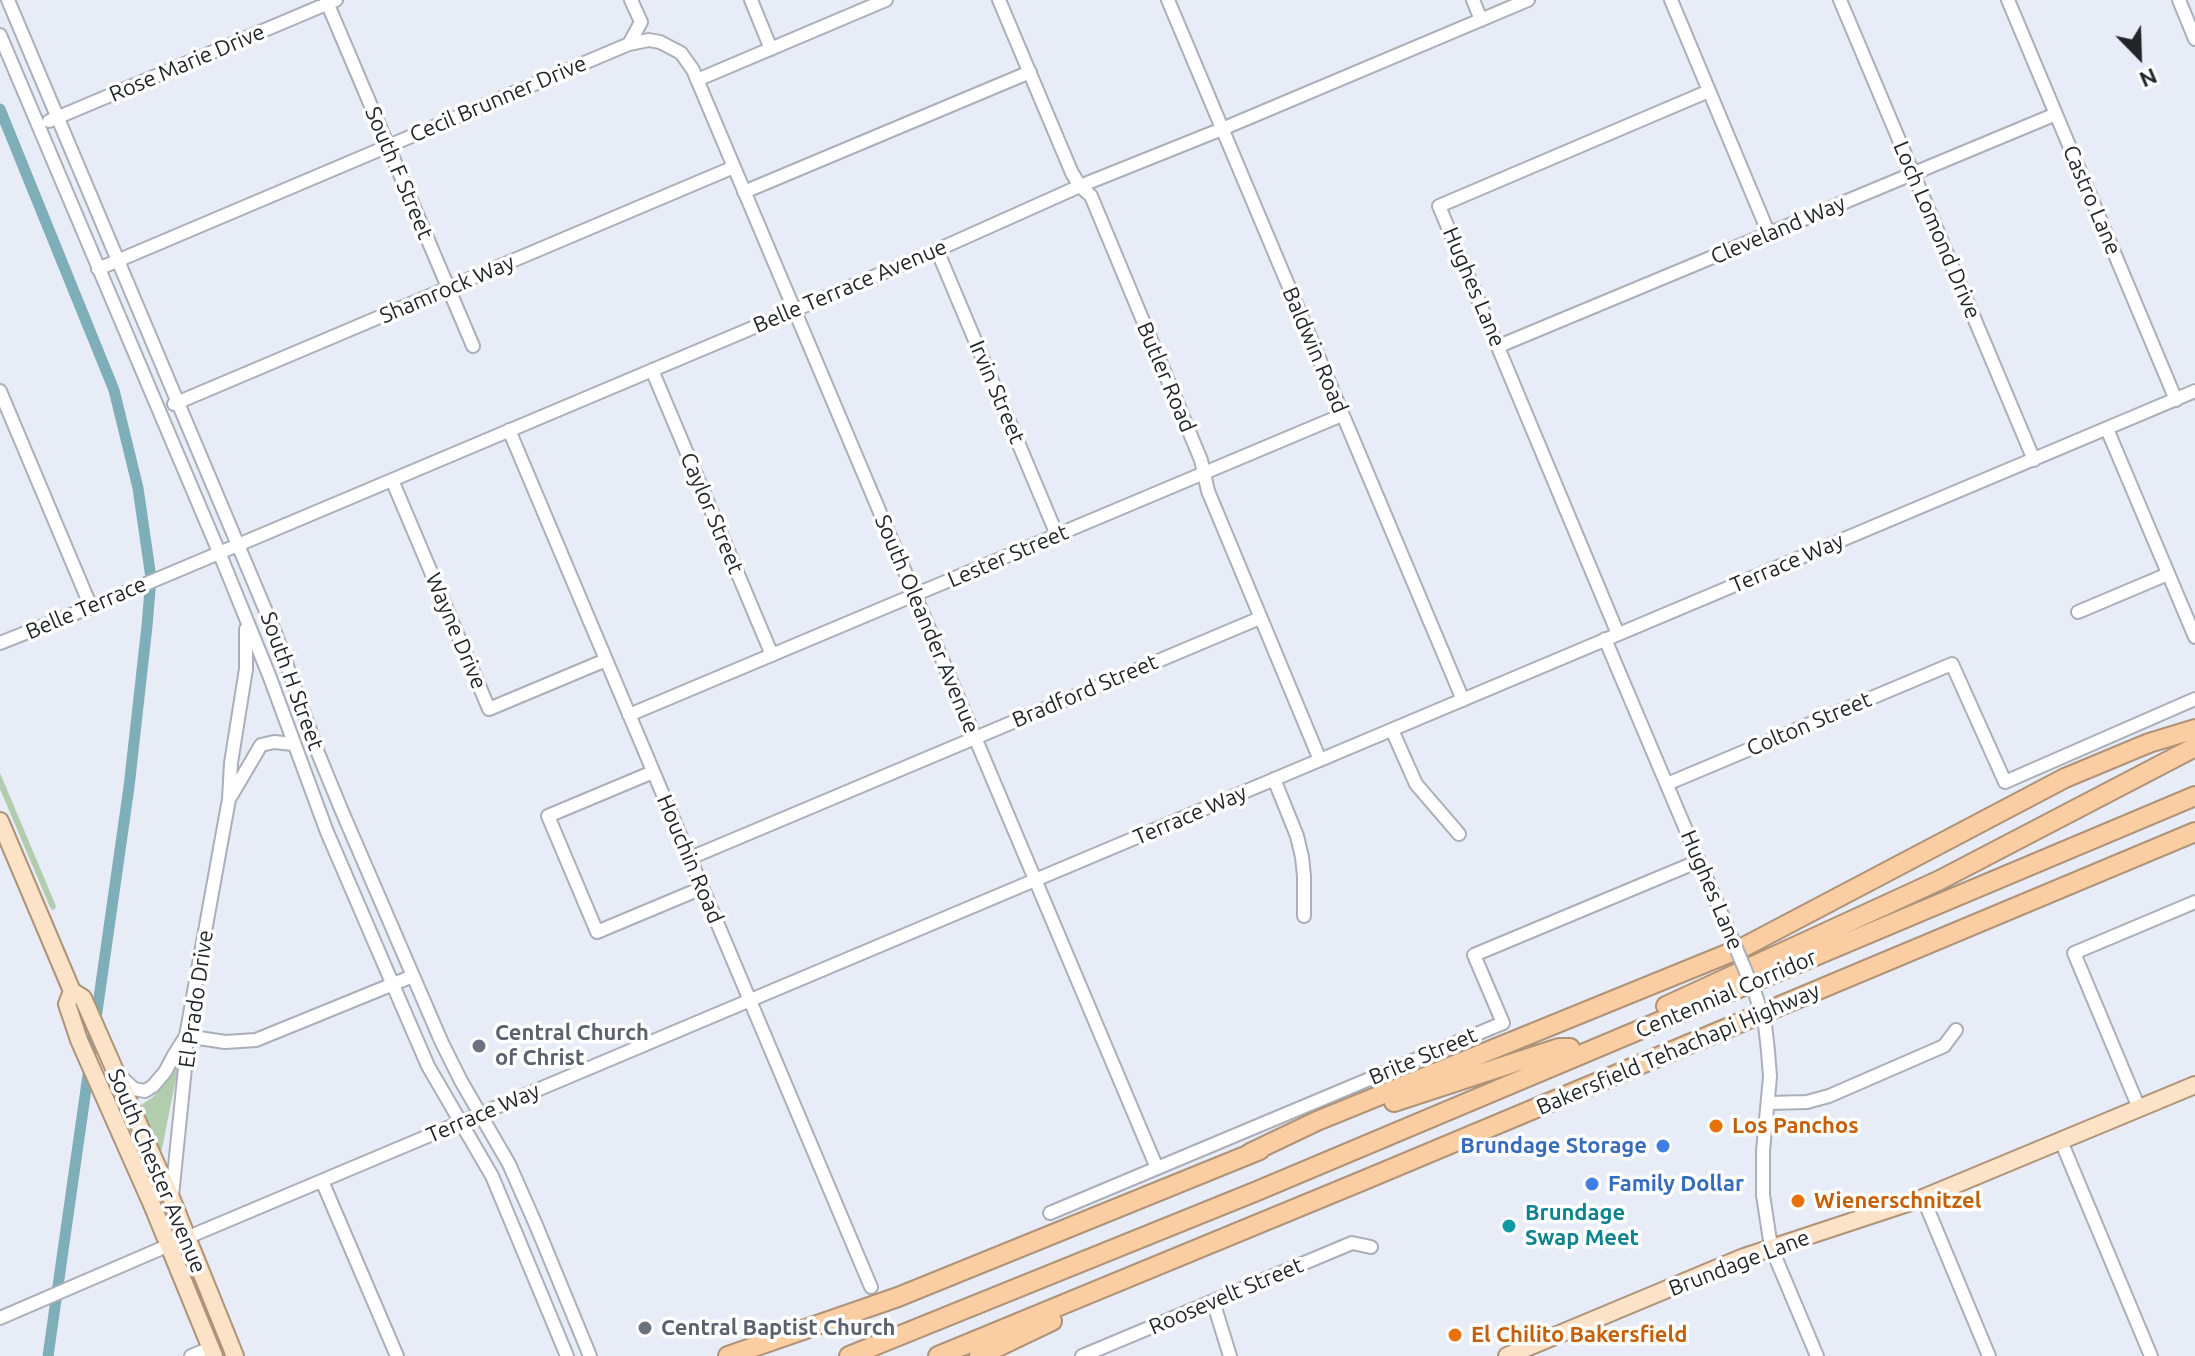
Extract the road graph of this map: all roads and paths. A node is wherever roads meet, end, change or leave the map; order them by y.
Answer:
1 (8, 0) edge
2 (631, 0) edge
3 (751, 0) edge
4 (886, 0) edge
5 (999, 0) edge
6 (1168, 0) edge
7 (1473, 0) edge
8 (1528, 0) edge
9 (1671, 0) edge
10 (1840, 0) edge
11 (2008, 0) edge
12 (2179, 0) edge
13 (330, 1) edge
14 (1481, 20) junction
15 (0, 35) edge
16 (2195, 39) edge
17 (629, 44) junction
18 (771, 49) junction
19 (1030, 72) junction
20 (697, 80) junction
21 (1709, 91) junction
22 (2056, 114) junction
23 (57, 118) junction
24 (39, 126) junction
25 (1222, 129) junction
26 (388, 146) junction
27 (734, 167) junction
28 (1913, 174) junction
29 (1080, 186) junction
30 (744, 192) junction
31 (1769, 234) junction
32 (937, 250) junction
33 (117, 260) junction
34 (98, 269) junction
35 (448, 288) junction
36 (794, 310) junction
37 (473, 346) dead end
38 (1499, 346) junction
39 (652, 370) junction
40 (0, 391) edge
41 (2195, 391) edge
42 (2176, 400) junction
43 (178, 402) junction
44 (160, 411) junction
45 (1342, 415) junction
46 (2107, 429) junction
47 (509, 430) junction
48 (2034, 460) junction
49 (1203, 473) junction
50 (392, 480) junction
51 (1057, 535) junction
52 (239, 544) junction
53 (219, 552) junction
54 (172, 572) joint
55 (2168, 574) junction
56 (915, 595) junction
57 (91, 607) junction
58 (2078, 612) dead end
59 (244, 615) junction
60 (1260, 618) junction
61 (1612, 637) junction
62 (2195, 637) edge
63 (0, 643) edge
64 (772, 655) junction
65 (606, 660) junction
66 (2195, 699) edge
67 (1463, 700) junction
68 (629, 715) junction
69 (2195, 729) edge
70 (1392, 730) junction
71 (975, 738) junction
72 (293, 744) junction
73 (2195, 747) edge
74 (1320, 760) junction
75 (653, 772) junction
76 (1274, 779) junction
77 (1667, 784) junction
78 (2195, 796) edge
79 (229, 799) junction
80 (0, 821) edge
81 (2195, 832) edge
82 (1459, 834) dead end
83 (2195, 840) edge
84 (690, 858) junction
85 (1699, 861) junction
86 (2124, 861) junction
87 (1035, 880) junction
88 (702, 888) junction
89 (2195, 902) edge
90 (1304, 916) dead end
91 (413, 976) junction
92 (393, 985) junction
93 (72, 991) junction
94 (750, 1000) junction
95 (1956, 1030) dead end
96 (186, 1036) junction
97 (1570, 1048) junction
98 (112, 1063) junction
99 (2195, 1085) edge
100 (1769, 1103) junction
101 (2139, 1108) junction
102 (480, 1114) junction
103 (461, 1122) junction
104 (123, 1138) junction
105 (2061, 1141) junction
106 (1250, 1153) junction
107 (1157, 1168) junction
108 (322, 1181) junction
109 (1257, 1191) junction
110 (1923, 1198) junction
111 (172, 1200) junction
112 (1050, 1213) dead end
113 (1251, 1225) junction
114 (186, 1238) junction
115 (167, 1246) junction
116 (1371, 1247) dead end
117 (1771, 1247) junction
118 (871, 1287) dead end
119 (1213, 1301) junction
120 (0, 1318) edge
121 (227, 1337) junction
122 (215, 1353) edge
123 (191, 1356) edge
124 (235, 1356) edge
125 (397, 1356) edge
126 (567, 1356) edge
127 (590, 1356) edge
128 (728, 1356) edge
129 (849, 1356) edge
130 (938, 1356) edge
131 (979, 1356) edge
132 (1082, 1356) edge
133 (1230, 1356) edge
134 (1507, 1356) edge
135 (1817, 1356) edge
136 (1989, 1356) edge
137 (2151, 1356) edge

1 - 23 street, South H Street
2 - 17 street
3 - 18 street
4 - 18 street
5 - 19 street, Butler Road
6 - 25 street, Baldwin Road
7 - 14 street
8 - 14 street, Belle Terrace Avenue
9 - 21 street
10 - 28 street, Loch Lomond Drive
11 - 22 street, Castro Lane
12 - 16 street
13 - 23 street, Rose Marie Drive
13 - 26 street, South F Street
14 - 25 street, Belle Terrace Avenue
15 - 24 street, South H Street
17 - 20 street, Cecil Brunner Drive
17 - 26 street, Cecil Brunner Drive
18 - 20 street
19 - 29 street, Butler Road
19 - 30 street
20 - 27 street, South Oleander Avenue
21 - 31 street
21 - 38 street, Hughes Lane
22 - 28 street, Cleveland Way
22 - 42 street, Castro Lane
23 - 24 street, Rose Marie Drive
23 - 33 street, South H Street
24 - 34 street, South H Street
25 - 29 street, Belle Terrace Avenue
25 - 45 street, Baldwin Road
26 - 33 street, Cecil Brunner Drive
26 - 35 street, South F Street
27 - 30 street, South Oleander Avenue
27 - 35 street, Shamrock Way
28 - 31 street, Cleveland Way
28 - 48 street, Loch Lomond Drive
29 - 32 street, Belle Terrace Avenue
29 - 49 street, Butler Road
30 - 36 street, South Oleander Avenue
31 - 38 street, Cleveland Way
32 - 36 street, Belle Terrace Avenue
32 - 51 street, Irvin Street
33 - 34 street, Cecil Brunner Drive
33 - 43 street, South H Street
34 - 44 street, South H Street
35 - 37 street, South F Street
35 - 43 street, Shamrock Way
36 - 39 street, Belle Terrace Avenue
36 - 56 street, South Oleander Avenue
38 - 61 street, Hughes Lane
39 - 47 street, Belle Terrace Avenue
39 - 64 street, Caylor Street
40 - 57 street
41 - 42 street, Terrace Way
42 - 46 street, Terrace Way
43 - 44 street, Shamrock Way
43 - 52 street, South H Street
44 - 53 street, South H Street
45 - 49 street, Lester Street
45 - 67 street, Baldwin Road
46 - 48 street, Terrace Way
46 - 55 street
47 - 50 street, Belle Terrace Avenue
47 - 65 street, Houchin Road
48 - 61 street, Terrace Way
49 - 51 street, Lester Street
49 - 60 street, Butler Road
50 - 52 street, Belle Terrace Avenue
50 - 65 street, Wayne Drive
51 - 56 street, Lester Street
52 - 53 street, Belle Terrace Avenue
52 - 91 street, South H Street
53 - 54 street, Belle Terrace Avenue
53 - 59 street, South H Street
54 - 57 street, Belle Terrace
55 - 58 street
55 - 62 street
56 - 64 street, Lester Street
56 - 71 street, South Oleander Avenue
57 - 63 street, Belle Terrace
59 - 72 street, South H Street
59 - 79 street, El Prado Drive
60 - 71 street, Bradford Street
60 - 74 street, Butler Road
61 - 67 street, Terrace Way
61 - 77 street, Hughes Lane
64 - 68 street, Lester Street
65 - 68 street, Houchin Road
66 - 77 street, Colton Street
67 - 70 street, Terrace Way
68 - 75 street, Houchin Road
69 - 106 highway
70 - 74 street, Terrace Way
70 - 82 street
71 - 84 street, Bradford Street
71 - 87 street, South Oleander Avenue
72 - 79 street, El Prado Drive
72 - 92 street, South H Street
73 - 97 highway
74 - 76 street, Terrace Way
75 - 84 street, Houchin Road
75 - 88 street
76 - 87 street, Terrace Way
76 - 90 street
77 - 85 street, Hughes Lane
78 - 109 highway, Centennial Corridor
79 - 96 street, El Prado Drive
80 - 93 main road, South Chester Avenue
81 - 86 highway, Bakersfield Tehachapi Highway
83 - 86 highway
84 - 88 street, Houchin Road
85 - 100 street, Hughes Lane, bridge
85 - 107 street, Brite Street
86 - 113 highway, Bakersfield Tehachapi Highway
87 - 94 street, Terrace Way
87 - 107 street, South Oleander Avenue
88 - 94 street, Houchin Road
89 - 101 street
91 - 92 street
91 - 102 street, South H Street
92 - 96 street
92 - 103 street, South H Street
93 - 98 main road, South Chester Avenue
93 - 104 main road, South Chester Avenue
94 - 102 street, Terrace Way
94 - 118 street, Houchin Road
95 - 100 street
96 - 98 street
96 - 111 street, El Prado Drive
97 - 106 highway
97 - 109 highway
98 - 111 main road, South Chester Avenue
99 - 101 main road, Brundage Lane
100 - 117 street, Hughes Lane
101 - 105 main road, Brundage Lane
102 - 103 street, Terrace Way
102 - 127 street, South H Street
103 - 108 street, Terrace Way
103 - 126 street, South H Street
104 - 114 main road
104 - 115 main road, South Chester Avenue
105 - 110 main road, Brundage Lane
105 - 137 street
106 - 128 highway
107 - 112 street, Brite Street
108 - 114 street, Terrace Way
108 - 125 street
109 - 129 highway
110 - 117 main road, Brundage Lane
110 - 136 street
111 - 114 main road, South Chester Avenue
113 - 130 highway, Bakersfield Tehachapi Highway
113 - 131 highway
114 - 121 main road, South Chester Avenue
115 - 120 street
115 - 121 main road
115 - 122 main road, South Chester Avenue
116 - 119 street, Roosevelt Street
117 - 134 main road, Brundage Lane
117 - 135 street, Hughes Lane
119 - 132 street, Roosevelt Street
119 - 133 street
121 - 124 main road, South Chester Avenue
122 - 123 street

